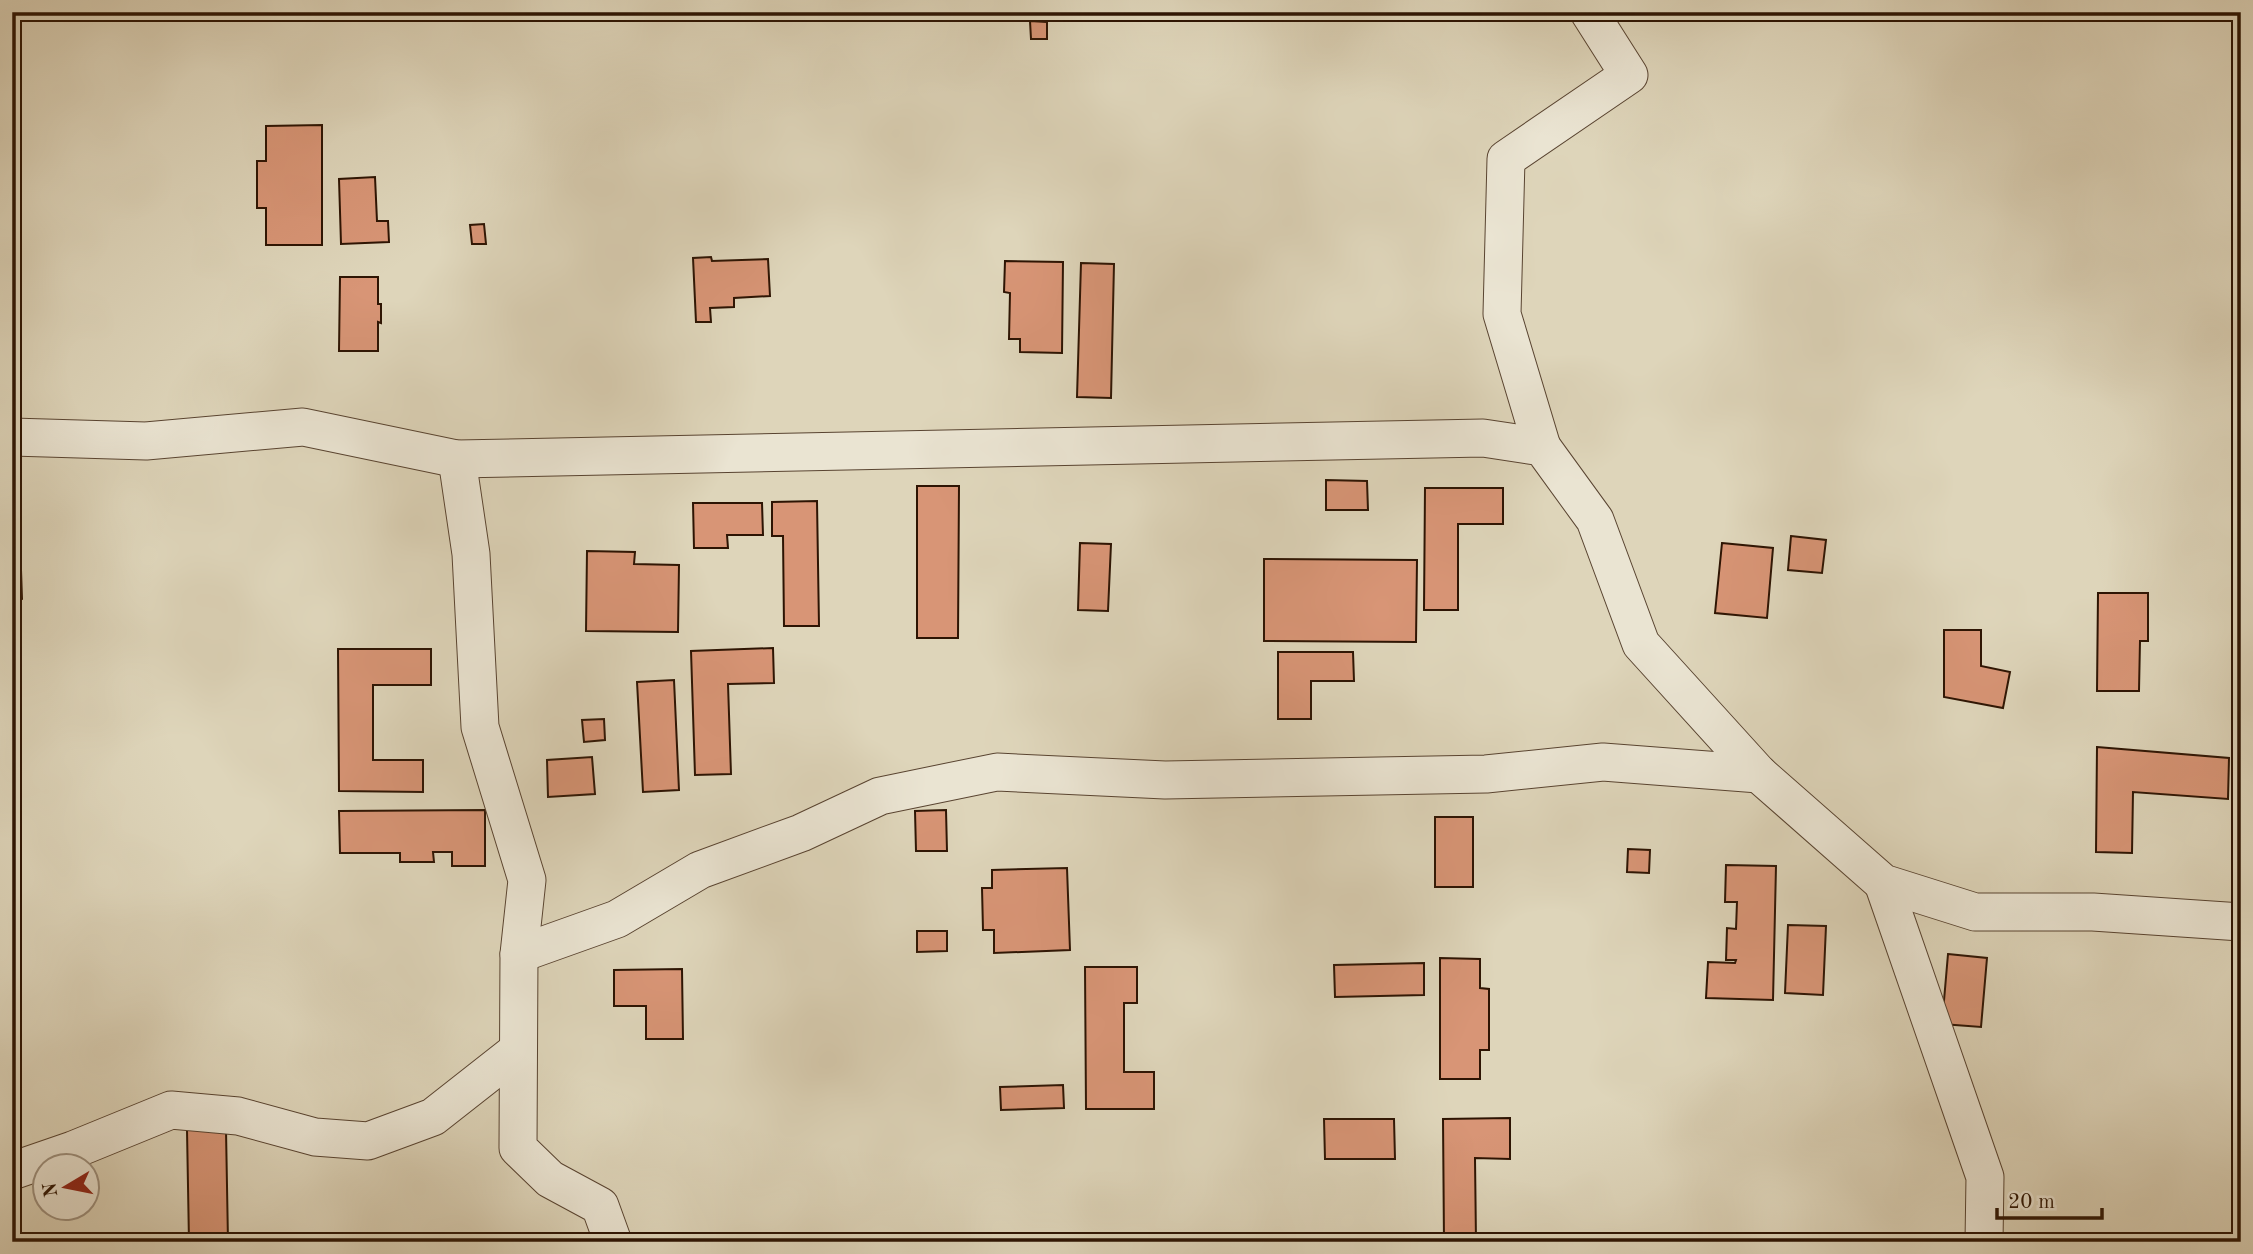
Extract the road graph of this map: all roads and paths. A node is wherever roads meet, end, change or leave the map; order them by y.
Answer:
1 (1589, 12) edge
2 (12, 437) edge
3 (1542, 447) junction
4 (457, 459) junction
5 (1759, 774) junction
6 (1883, 883) junction
7 (2241, 922) edge
8 (519, 954) junction
9 (517, 1051) junction
10 (12, 1171) edge
11 (613, 1242) edge
12 (1984, 1242) edge

1 - 3 street
2 - 4 street
3 - 4 street
3 - 5 street
4 - 8 street
5 - 6 street
5 - 8 street
6 - 7 street
6 - 12 street
8 - 9 street
9 - 10 street
9 - 11 street

